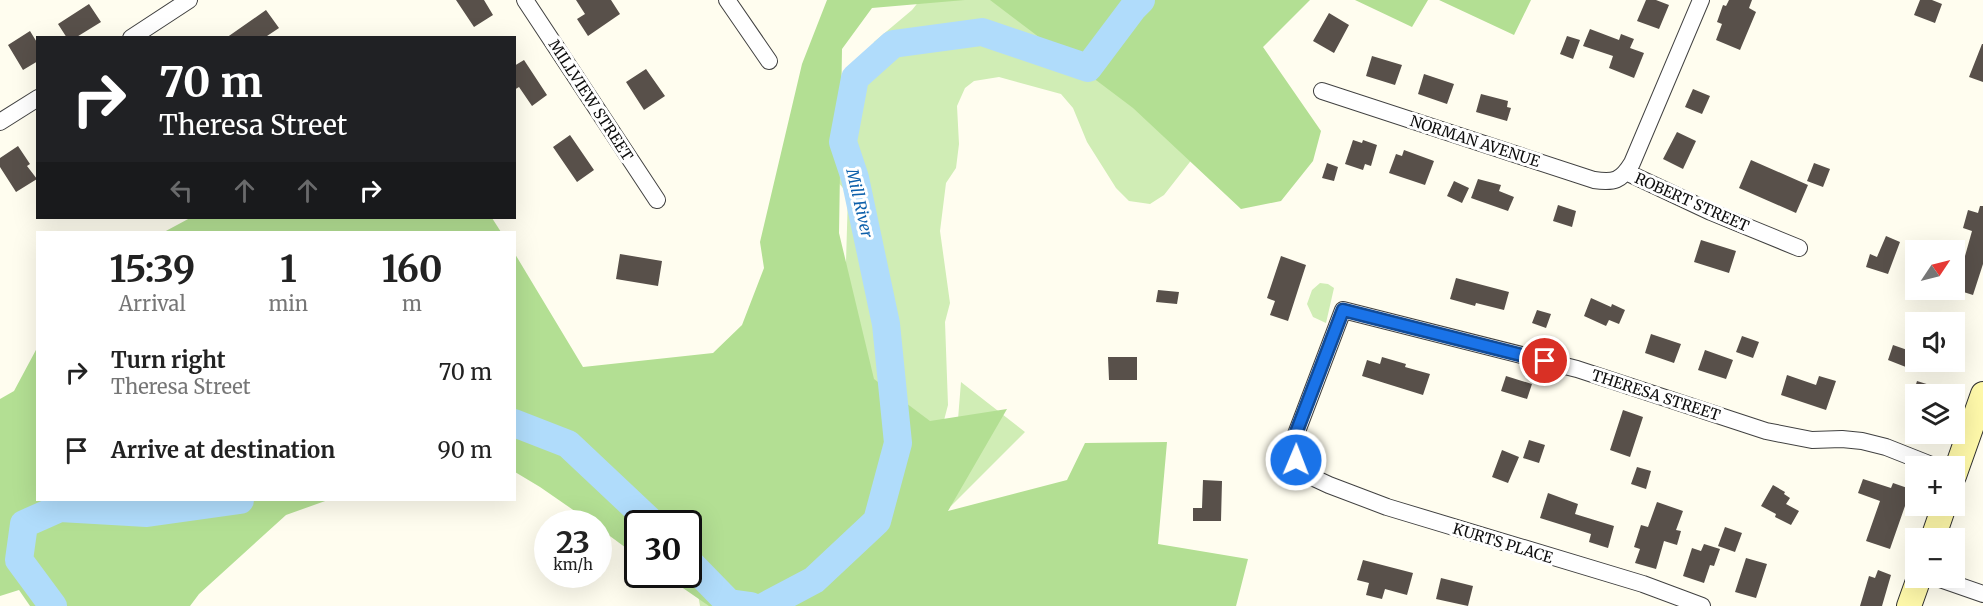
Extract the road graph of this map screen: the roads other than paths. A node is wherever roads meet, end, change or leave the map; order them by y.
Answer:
1 (189, 0) edge
2 (525, 0) edge
3 (727, 0) edge
4 (1701, 0) edge
5 (134, 36) edge
6 (769, 61) dead end
7 (1322, 91) dead end
8 (36, 99) edge
9 (0, 122) edge
10 (1626, 172) junction
11 (657, 200) dead end
12 (1798, 248) dead end
13 (1983, 394) edge
14 (1909, 456) edge
15 (1962, 456) edge
16 (1307, 472) joint
17 (1915, 588) edge
18 (1965, 588) edge
19 (1983, 594) edge
20 (1702, 606) edge
21 (1909, 606) edge

1 - 5 street
2 - 11 street, MILLVIEW STREET
3 - 6 street
4 - 10 street, ROBERT STREET
7 - 10 street, NORMAN AVENUE
8 - 9 street
10 - 12 street, ROBERT STREET
13 - 15 main road
14 - 16 street, THERESA STREET
16 - 20 street, KURTS PLACE
17 - 21 main road
18 - 19 street

